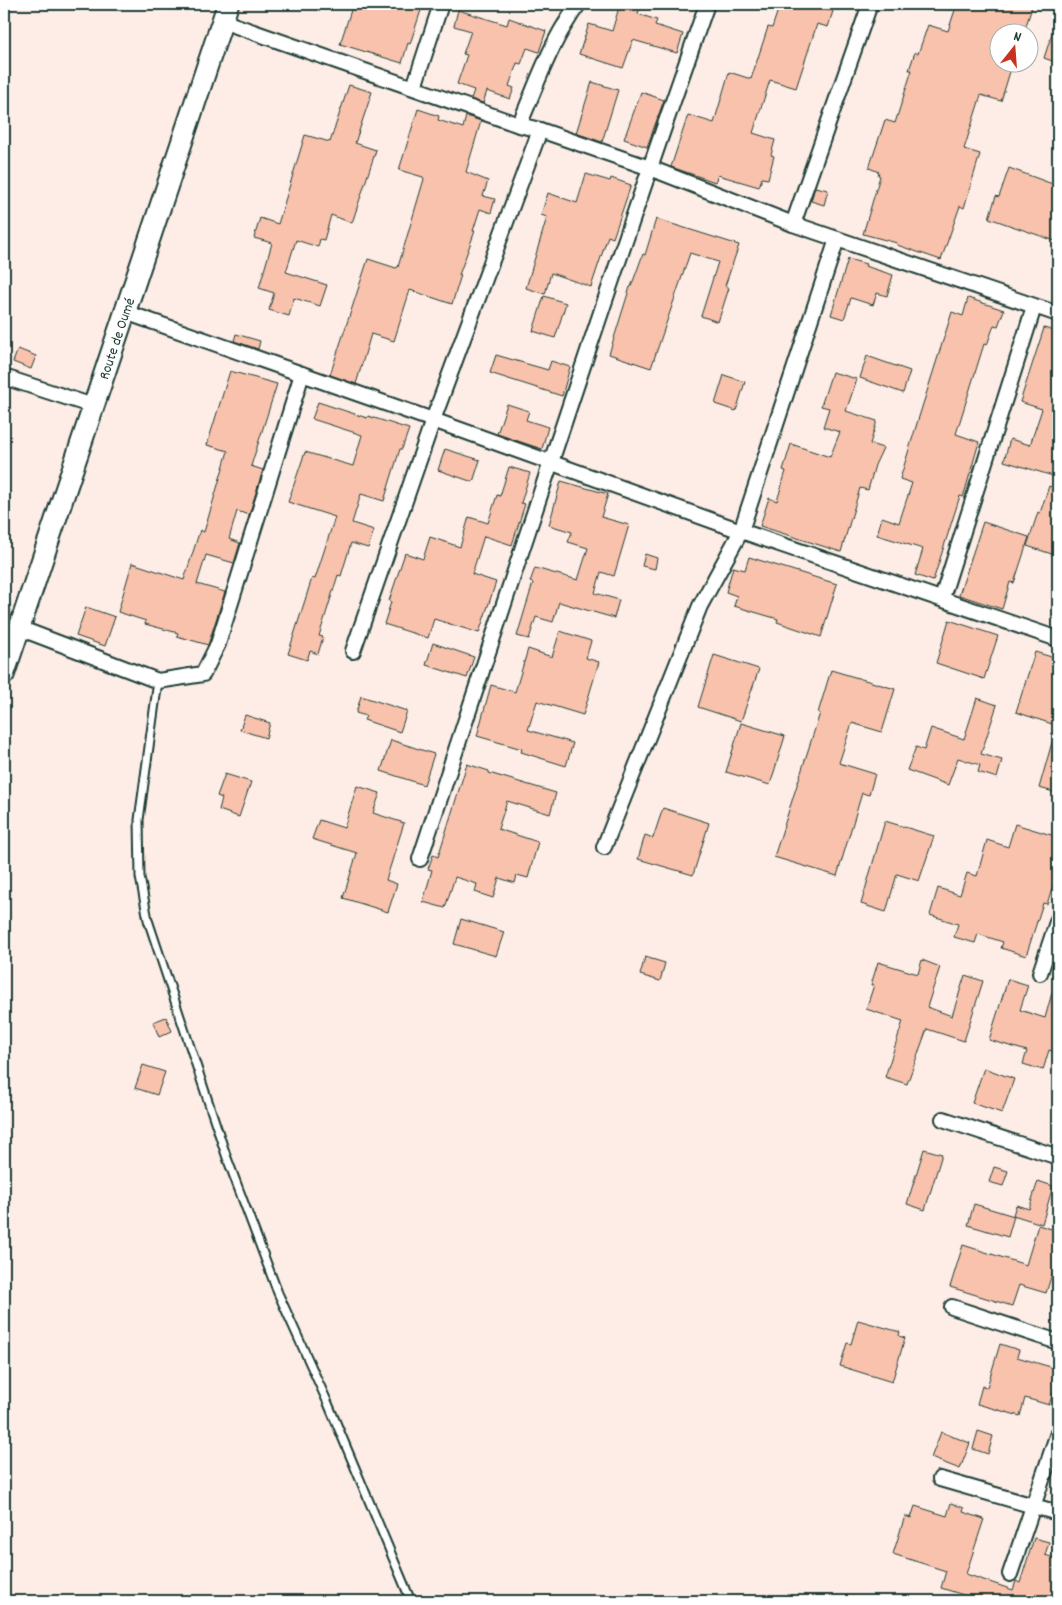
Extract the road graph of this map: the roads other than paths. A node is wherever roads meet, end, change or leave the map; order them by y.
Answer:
1 (441, 4) edge
2 (579, 4) edge
3 (707, 4) edge
4 (870, 4) edge
5 (226, 8) edge
6 (414, 87) junction
7 (519, 125) junction
8 (540, 130) junction
9 (650, 168) junction
10 (793, 224) junction
11 (837, 239) junction
12 (1034, 307) junction
13 (125, 312) junction
14 (1058, 314) edge
15 (302, 374) junction
16 (4, 377) edge
17 (93, 406) junction
18 (433, 420) junction
19 (550, 463) junction
20 (740, 531) junction
21 (942, 598) junction
22 (19, 628) junction
23 (1058, 639) edge
24 (352, 651) dead end
25 (4, 674) edge
26 (158, 681) junction
27 (604, 847) dead end
28 (420, 859) dead end
29 (1058, 919) edge
30 (1040, 973) dead end
31 (943, 1119) dead end
32 (1058, 1157) edge
33 (952, 1307) dead end
34 (1058, 1342) edge
35 (1058, 1433) edge
36 (940, 1479) dead end
37 (1034, 1506) junction
38 (1058, 1513) edge
39 (1010, 1574) dead end
40 (411, 1601) edge

1 - 6 street
2 - 7 street
3 - 9 street
4 - 10 street
5 - 6 street
5 - 13 street, Route de Oumé
6 - 7 street
7 - 8 street
8 - 9 street
8 - 18 street
9 - 10 street
9 - 19 street
10 - 11 street
11 - 12 street
11 - 20 street
12 - 14 street
12 - 21 street
13 - 15 street
13 - 17 street, Route de Oumé
15 - 18 street
15 - 26 street
16 - 17 street
17 - 22 street, Route de Oumé
18 - 19 street
18 - 24 street
19 - 20 street
19 - 28 street
20 - 21 street
20 - 27 street
21 - 23 street
22 - 25 street, Route de Oumé
22 - 26 street
26 - 40 lane
29 - 30 street
31 - 32 street
33 - 34 street
35 - 37 street
36 - 37 street
37 - 38 street
37 - 39 street

